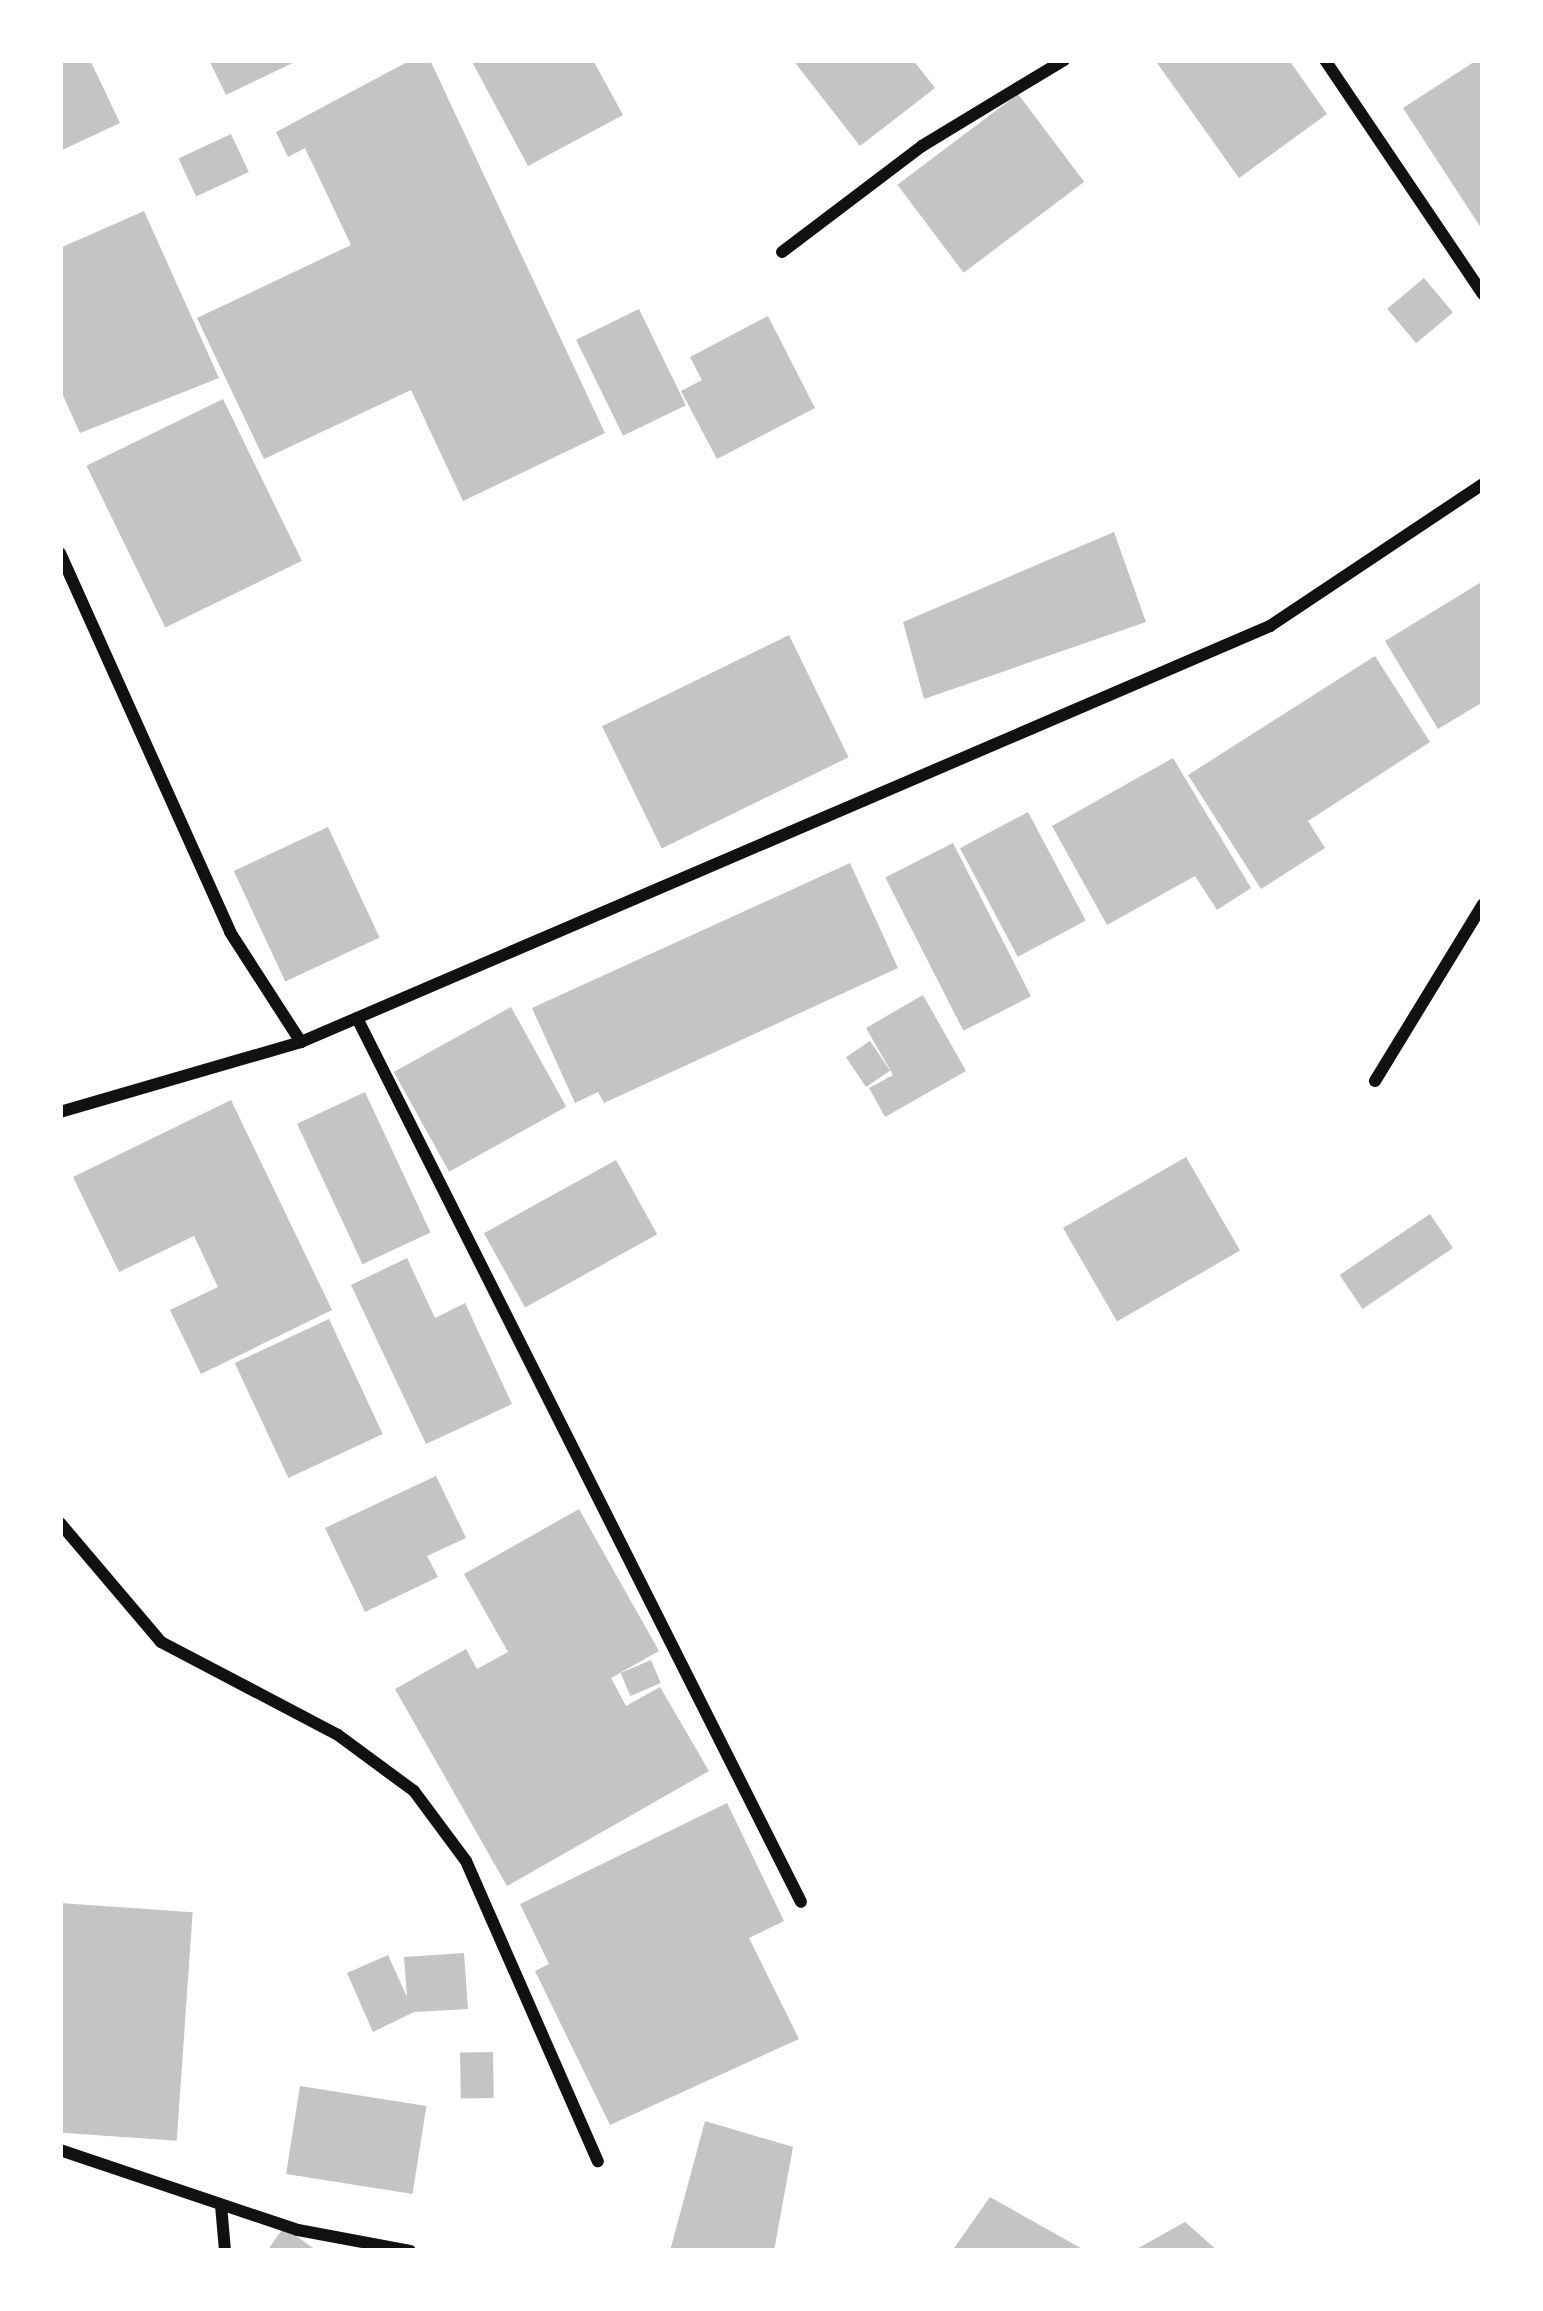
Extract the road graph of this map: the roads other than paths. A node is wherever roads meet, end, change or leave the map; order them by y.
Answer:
1 (1064, 60) edge
2 (1325, 60) edge
3 (782, 252) dead end
4 (1483, 294) edge
5 (1483, 484) edge
6 (60, 553) edge
7 (1483, 904) edge
8 (357, 1018) junction
9 (301, 1042) junction
10 (1375, 1082) dead end
11 (60, 1112) edge
12 (60, 1523) edge
13 (801, 1901) dead end
14 (60, 2150) edge
15 (598, 2162) dead end
16 (221, 2204) junction
17 (225, 2251) edge
18 (410, 2251) edge

1 - 3 street
2 - 4 street
5 - 8 street
6 - 9 street
7 - 10 street
8 - 9 street
8 - 13 street
9 - 11 street
12 - 15 street
14 - 16 street
16 - 17 street
16 - 18 street

